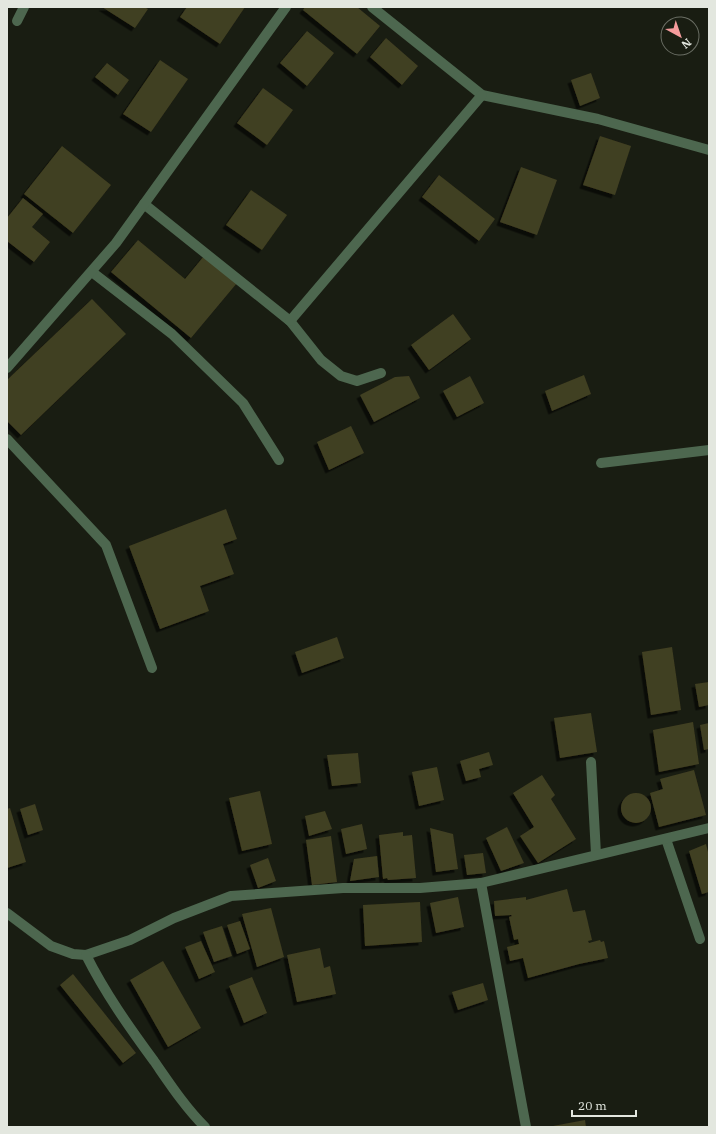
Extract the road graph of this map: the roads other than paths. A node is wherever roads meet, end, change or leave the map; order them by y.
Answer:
1 (24, 7) edge
2 (286, 7) edge
3 (372, 7) edge
4 (17, 22) dead end
5 (482, 95) junction
6 (709, 150) edge
7 (144, 204) junction
8 (92, 272) junction
9 (290, 321) junction
10 (7, 368) edge
11 (381, 373) dead end
12 (7, 439) edge
13 (709, 450) edge
14 (279, 460) dead end
15 (601, 463) dead end
16 (152, 668) dead end
17 (591, 762) dead end
18 (709, 828) edge
19 (666, 839) junction
20 (596, 854) junction
21 (481, 883) junction
22 (7, 913) edge
23 (700, 939) dead end
24 (86, 955) junction
25 (204, 1127) edge
26 (526, 1127) edge

1 - 4 street
2 - 7 street
3 - 5 street
5 - 6 street
5 - 9 street
7 - 8 street
7 - 9 street
8 - 10 street
8 - 14 street
9 - 11 street
12 - 16 street
13 - 15 street
17 - 20 street
18 - 19 street
19 - 20 street
19 - 23 street
20 - 21 street
21 - 24 street
21 - 26 street
22 - 24 street
24 - 25 street

